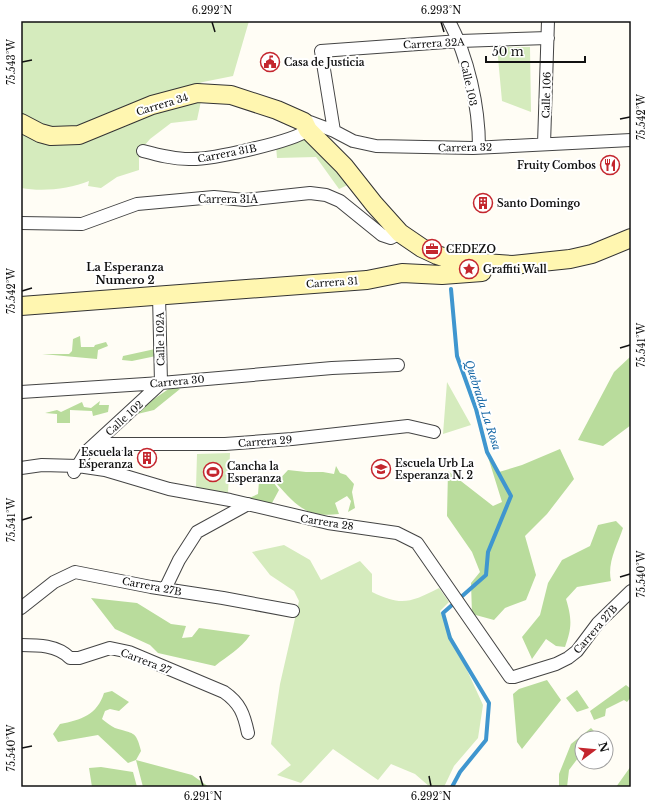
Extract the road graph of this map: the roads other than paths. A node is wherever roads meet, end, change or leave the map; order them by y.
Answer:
1 (449, 21) edge
2 (548, 21) edge
3 (548, 38) junction
4 (460, 41) junction
5 (21, 123) edge
6 (306, 126) junction
7 (334, 131) junction
8 (631, 140) edge
9 (544, 144) junction
10 (478, 147) junction
11 (143, 151) dead end
12 (21, 223) edge
13 (400, 233) junction
14 (631, 238) edge
15 (485, 263) junction
16 (159, 295) junction
17 (21, 306) edge
18 (398, 365) dead end
19 (161, 383) junction
20 (21, 392) edge
21 (434, 432) dead end
22 (94, 444) junction
23 (21, 468) edge
24 (76, 470) junction
25 (248, 504) junction
26 (165, 590) junction
27 (631, 591) edge
28 (21, 608) edge
29 (293, 611) dead end
30 (21, 645) edge
31 (510, 677) joint
32 (248, 733) dead end

1 - 4 street, Calle 103
2 - 3 street, Calle 106
3 - 4 street, Carrera 32A
3 - 9 street, Calle 106
4 - 7 street, Carrera 32A
4 - 10 street, Calle 103
5 - 6 street, Carrera 34
6 - 7 street, Carrera 32
6 - 11 street, Carrera 31B
6 - 13 street
7 - 10 street, Carrera 32
8 - 9 street, Carrera 32
9 - 10 street, Carrera 32
12 - 13 street, Carrera 31A
13 - 15 street
14 - 15 street
15 - 16 street, Carrera 31
16 - 17 street, Carrera 31
16 - 19 street, Calle 102A
18 - 19 street, Carrera 30
19 - 20 street, Carrera 30
19 - 22 street, Calle 102
21 - 22 street, Carrera 29
22 - 24 street, Calle 102
23 - 24 street
24 - 25 street, Carrera 28
25 - 26 street
25 - 31 street, Carrera 28
26 - 28 street, Carrera 27B
26 - 29 street, Carrera 27B
27 - 31 street, Carrera 27B
30 - 32 street, Carrera 27

